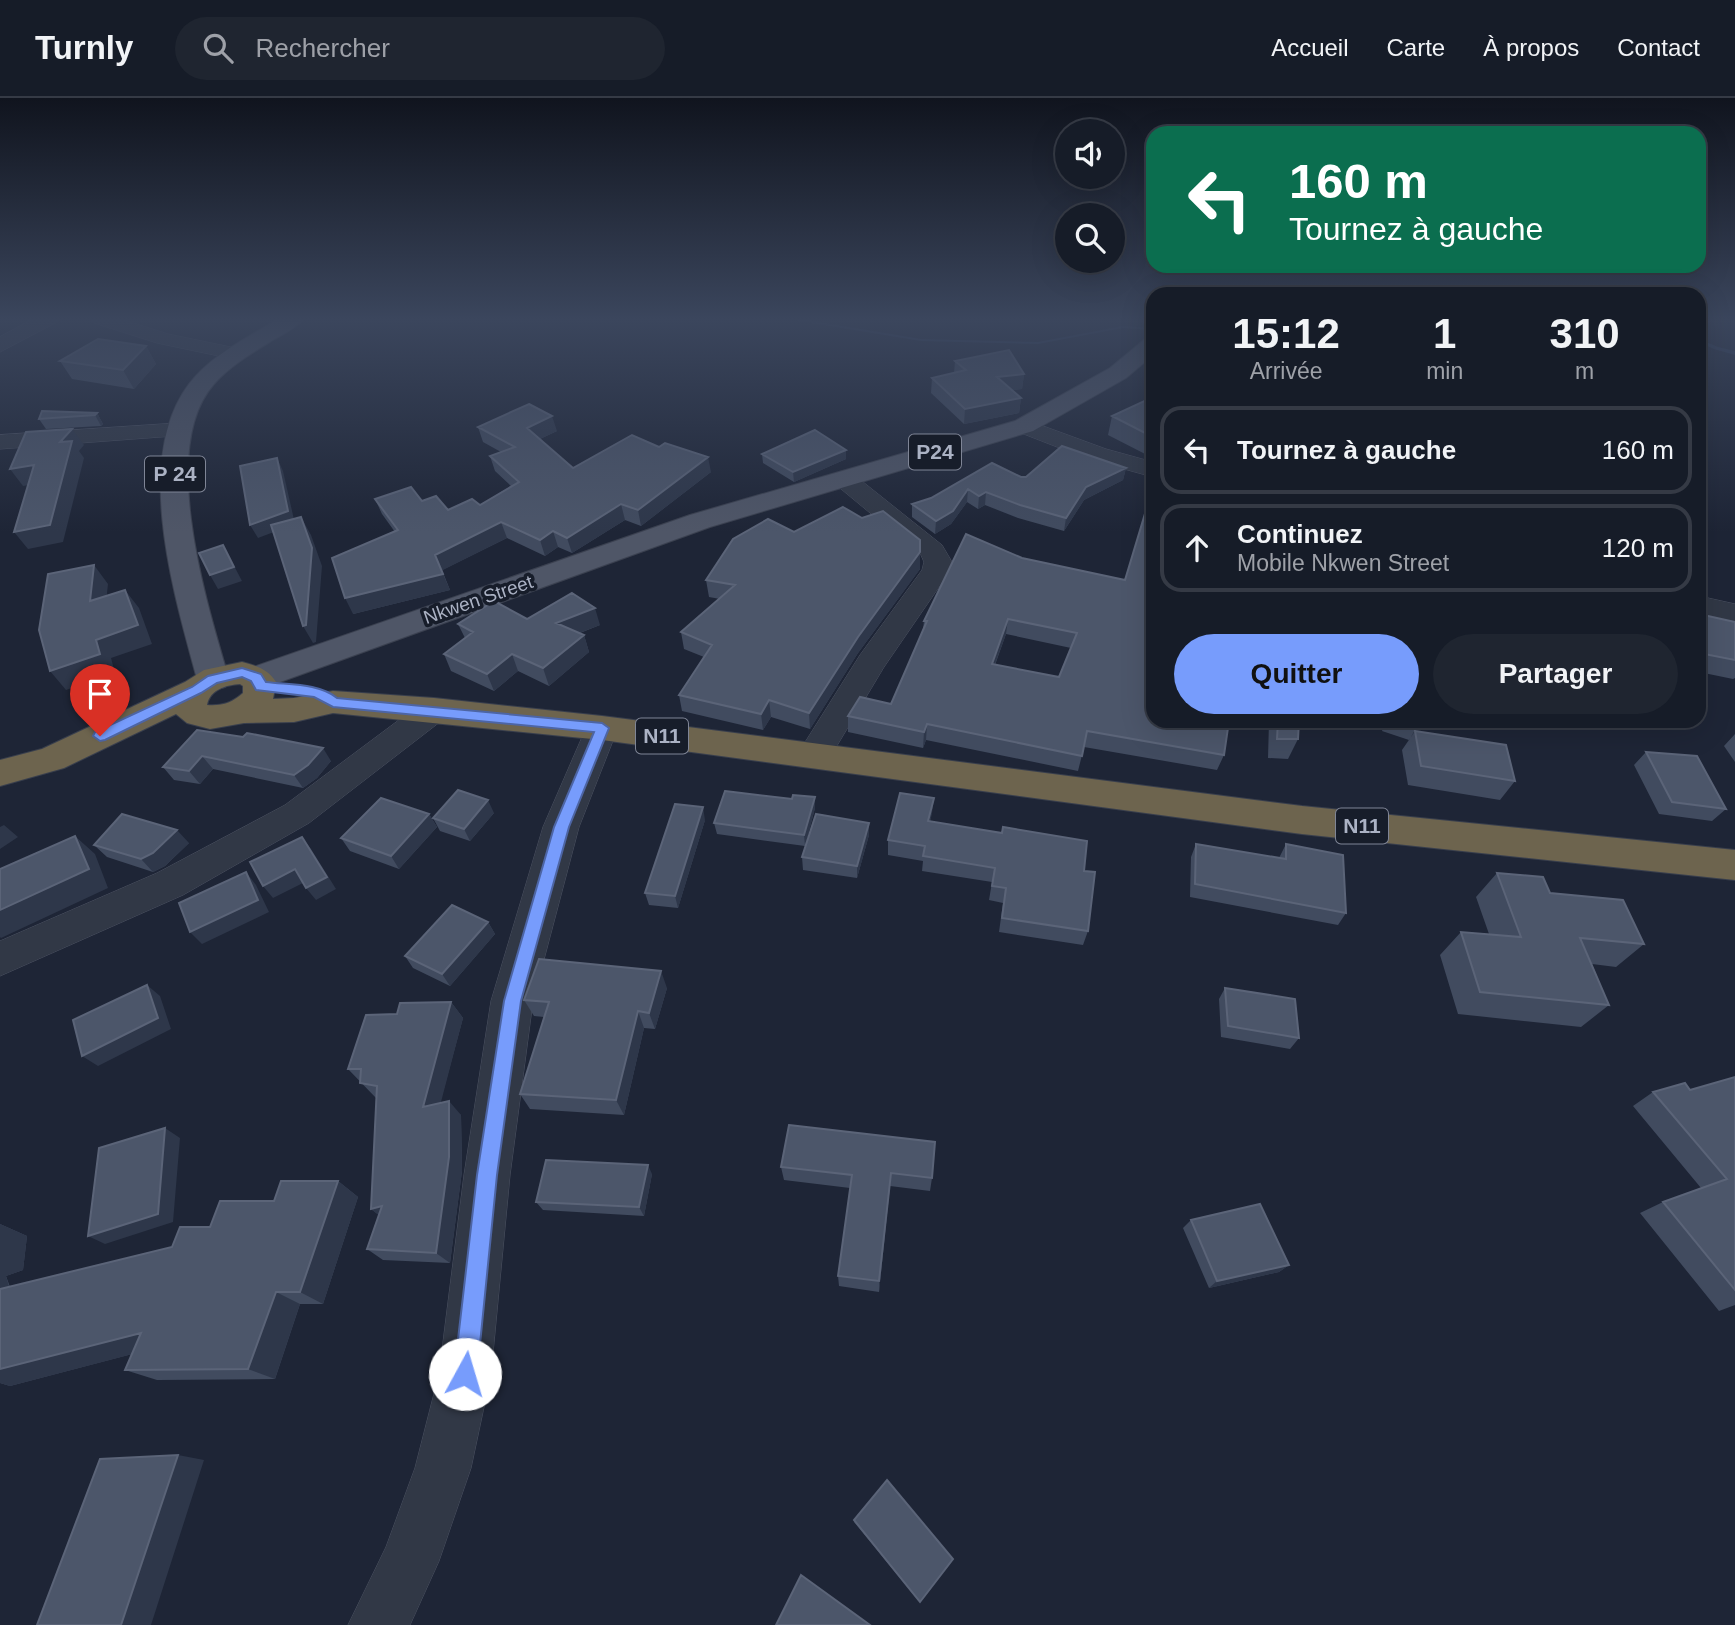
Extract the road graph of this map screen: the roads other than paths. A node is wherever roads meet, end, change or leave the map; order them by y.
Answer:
1 (197, 389) edge
2 (1089, 389) edge
3 (1024, 426) junction
4 (179, 430) junction
5 (0, 442) edge
6 (1146, 468) edge
7 (844, 479) junction
8 (1706, 607) edge
9 (1735, 613) edge
10 (259, 682) junction
11 (216, 700) junction
12 (333, 702) junction
13 (434, 710) junction
14 (602, 728) junction
15 (814, 755) junction
16 (0, 773) edge
17 (1735, 865) edge
18 (0, 959) edge
19 (378, 1625) edge

1 - 4 main road, P 24
2 - 3 main road, P24
3 - 6 street
3 - 7 main road, P24
4 - 5 street
4 - 11 main road, P 24
7 - 10 main road, Nkwen Street / P24
7 - 15 street
8 - 9 street
10 - 11 highway
10 - 12 highway, N11
11 - 12 highway, N11
11 - 16 highway
12 - 13 highway, N11
13 - 14 highway, N11
13 - 18 street
14 - 15 highway, N11
14 - 19 street
15 - 17 highway, N11

